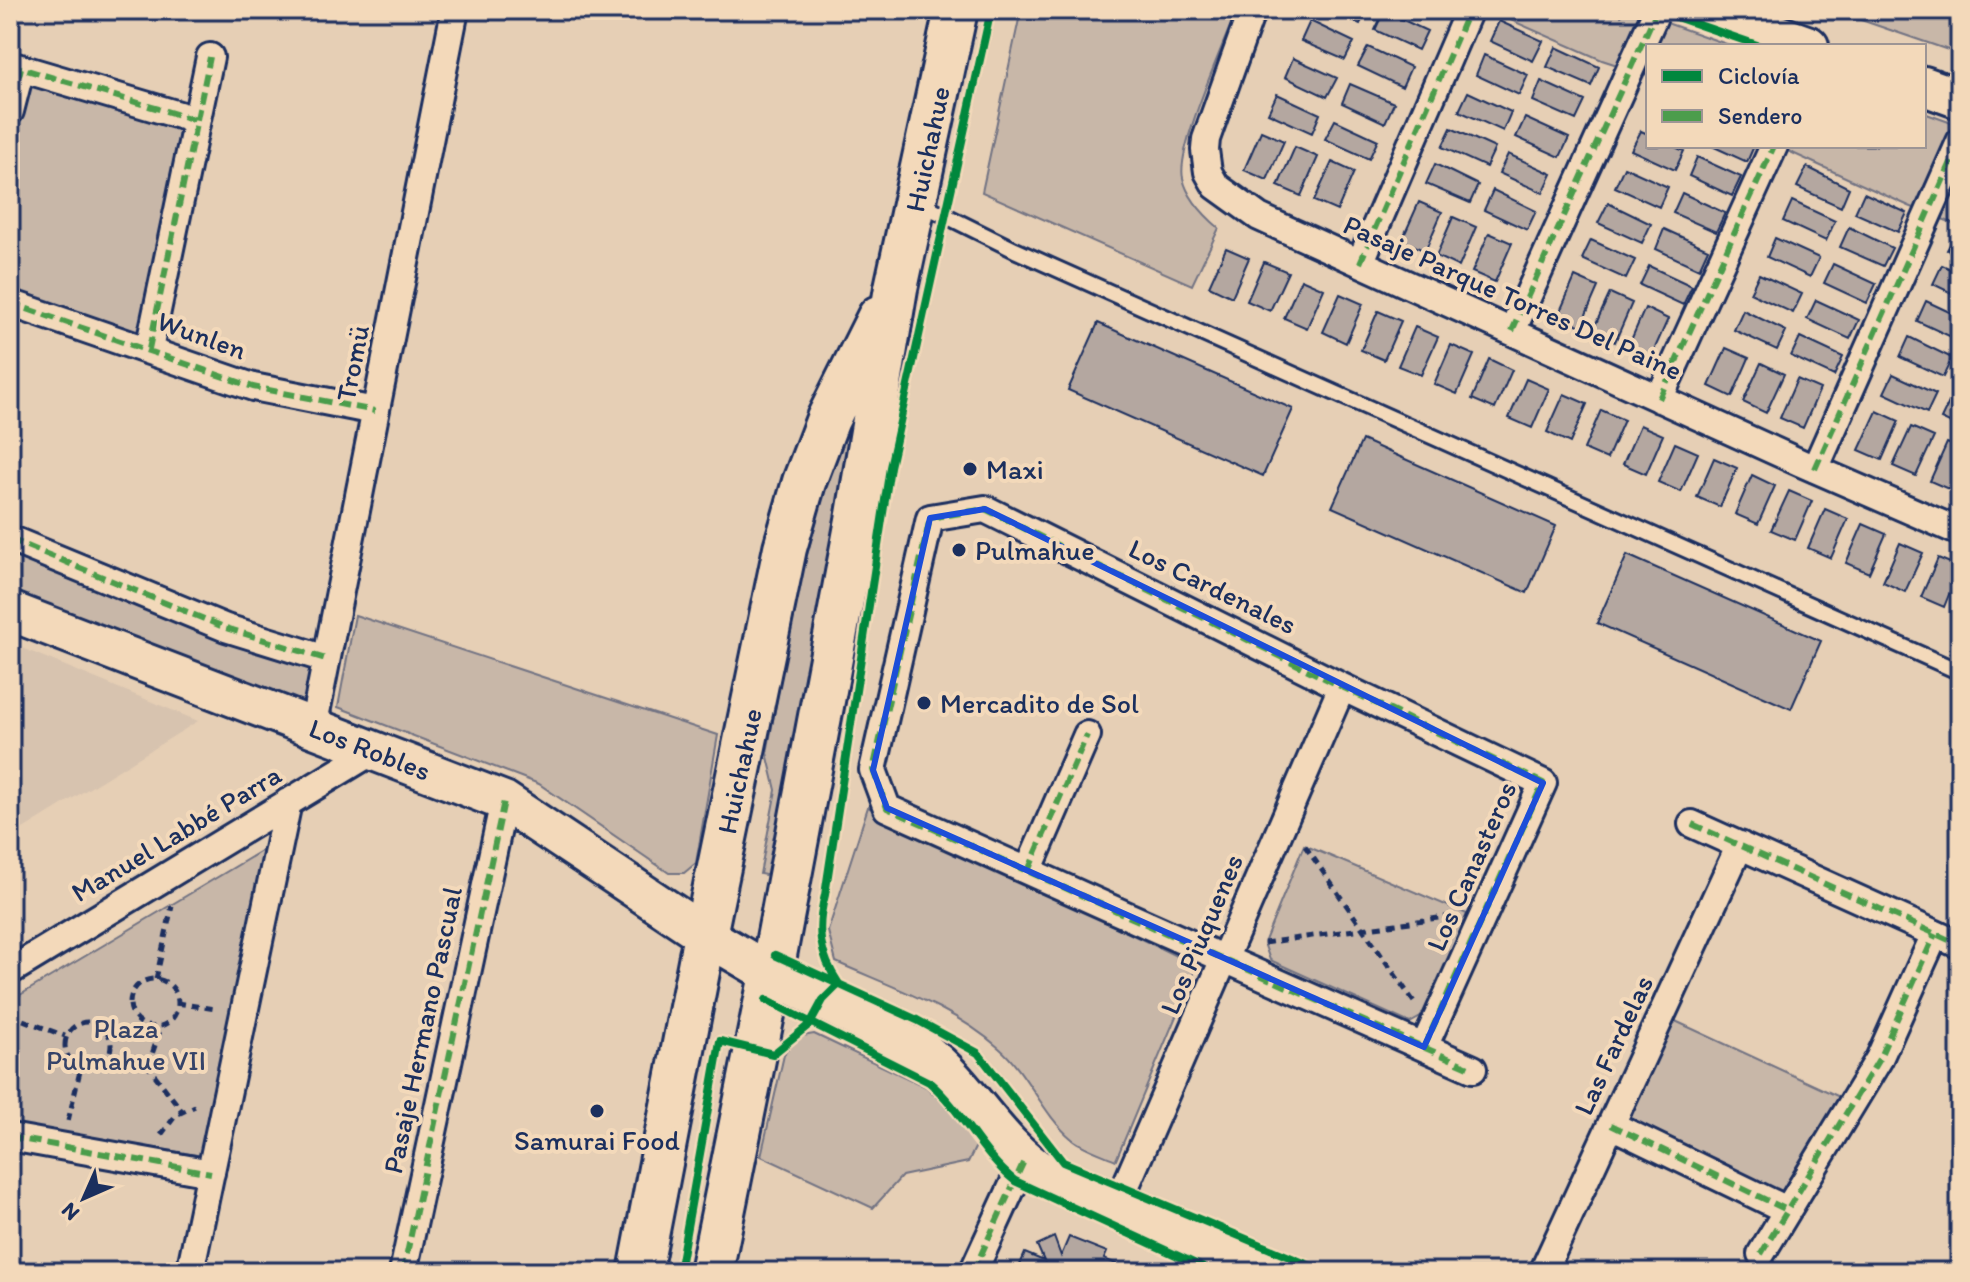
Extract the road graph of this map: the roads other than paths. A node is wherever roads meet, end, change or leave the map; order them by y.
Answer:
1 (455, 10) edge
2 (956, 10) edge
3 (1252, 10) edge
4 (1469, 10) edge
5 (1657, 10) edge
6 (1708, 10) edge
7 (1803, 44) edge
8 (210, 57) dead end
9 (16, 66) edge
10 (1926, 87) edge
11 (1960, 99) edge
12 (10, 111) edge
13 (196, 120) junction
14 (1960, 142) edge
15 (1773, 148) edge
16 (916, 201) junction
17 (1360, 263) junction
18 (896, 288) junction
19 (10, 303) edge
20 (1512, 331) junction
21 (149, 349) junction
22 (1659, 399) junction
23 (375, 411) junction
24 (1815, 469) junction
25 (1960, 532) edge
26 (10, 539) edge
27 (10, 611) edge
28 (326, 659) junction
29 (1960, 672) edge
30 (1342, 687) junction
31 (313, 728) junction
32 (1087, 735) dead end
33 (375, 750) junction
34 (504, 801) junction
35 (288, 802) junction
36 (1692, 824) dead end
37 (1740, 845) junction
38 (1028, 871) junction
39 (1935, 934) junction
40 (705, 935) junction
41 (1960, 945) edge
42 (1225, 960) junction
43 (10, 971) edge
44 (771, 974) junction
45 (1428, 1039) junction
46 (1473, 1069) dead end
47 (1611, 1125) junction
48 (10, 1137) edge
49 (1024, 1161) junction
50 (211, 1173) junction
51 (1117, 1206) junction
52 (1787, 1210) junction
53 (1761, 1254) dead end
54 (190, 1272) edge
55 (403, 1272) edge
56 (640, 1272) edge
57 (711, 1272) edge
58 (973, 1272) edge
59 (1272, 1272) edge
60 (1543, 1272) edge

1 - 23 street, Tromü
2 - 16 main road, Huichahue
3 - 17 street, Pasaje Parque Torres Del Paine
4 - 17 street
5 - 20 street
6 - 7 street
8 - 13 street
9 - 12 street
9 - 13 street
10 - 11 street
13 - 21 street
14 - 24 street
15 - 22 street
16 - 18 main road, Huichahue
16 - 29 lane
17 - 20 street, Pasaje Parque Torres Del Paine
18 - 40 main road, Huichahue
18 - 44 main road, Huichahue
19 - 21 street, Wunlen
20 - 22 street, Pasaje Parque Torres Del Paine
21 - 23 street, Wunlen
22 - 24 street, Pasaje Parque Torres Del Paine
23 - 28 street, Tromü
24 - 25 street, Pasaje Parque Torres Del Paine
26 - 28 street
27 - 31 street, Los Robles
28 - 31 street, Tromü
30 - 38 street, Los Cardenales
30 - 42 street, Los Piuquenes
30 - 45 street, Los Canasteros
31 - 33 street, Los Robles
32 - 38 street
33 - 34 street, Los Robles
33 - 35 street, Manuel Labbé Parra
34 - 40 street, Los Robles
34 - 55 street, Pasaje Hermano Pascual
35 - 43 street, Manuel Labbé Parra
35 - 50 street
36 - 37 street
37 - 39 street
37 - 47 street, Las Fardelas
38 - 42 street
39 - 41 street
39 - 52 street
40 - 44 street, Los Robles
40 - 56 main road, Huichahue
42 - 45 street
42 - 51 street, Los Piuquenes
44 - 49 street, Los Robles
44 - 57 main road, Huichahue
45 - 46 street
47 - 52 street
47 - 60 street, Las Fardelas
48 - 50 street
49 - 51 street
49 - 58 street
50 - 54 street
51 - 59 street
52 - 53 street

